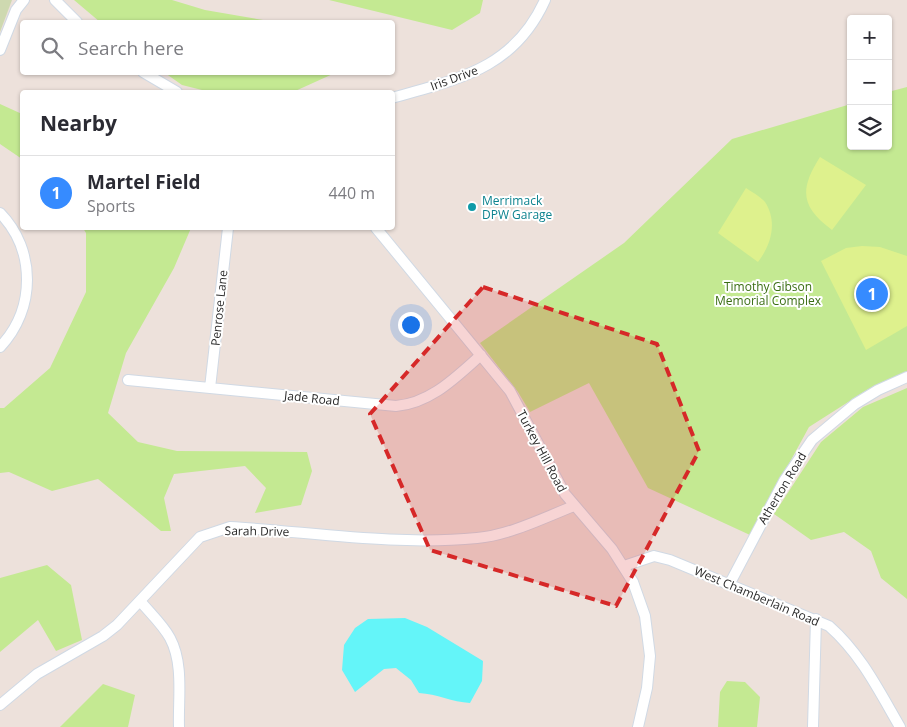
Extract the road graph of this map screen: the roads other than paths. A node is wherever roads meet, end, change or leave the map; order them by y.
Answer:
1 (24, 0) edge
2 (55, 0) edge
3 (545, 0) edge
4 (75, 20) edge
5 (0, 50) edge
6 (148, 75) edge
7 (174, 90) edge
8 (395, 97) edge
9 (0, 212) edge
10 (228, 230) edge
11 (378, 230) edge
12 (0, 347) edge
13 (481, 355) junction
14 (907, 378) edge
15 (128, 380) dead end
16 (210, 388) junction
17 (574, 506) junction
18 (624, 566) junction
19 (730, 585) junction
20 (141, 602) junction
21 (816, 619) junction
22 (0, 705) edge
23 (179, 727) edge
24 (638, 727) edge
25 (813, 727) edge
26 (900, 727) edge

1 - 5 street
2 - 4 street
3 - 8 street, Iris Drive
6 - 7 street
9 - 12 street
10 - 16 street, Penrose Lane
11 - 13 street, Turkey Hill Road
13 - 16 street, Jade Road
13 - 17 street, Turkey Hill Road
14 - 19 street, Atherton Road
15 - 16 street, Jade Road
17 - 18 street, Turkey Hill Road
17 - 20 street, Sarah Drive
18 - 19 street, West Chamberlain Road
18 - 24 street, Turkey Hill Road
19 - 21 street, West Chamberlain Road
20 - 22 street, Sarah Drive
20 - 23 street
21 - 25 street
21 - 26 street, West Chamberlain Road

